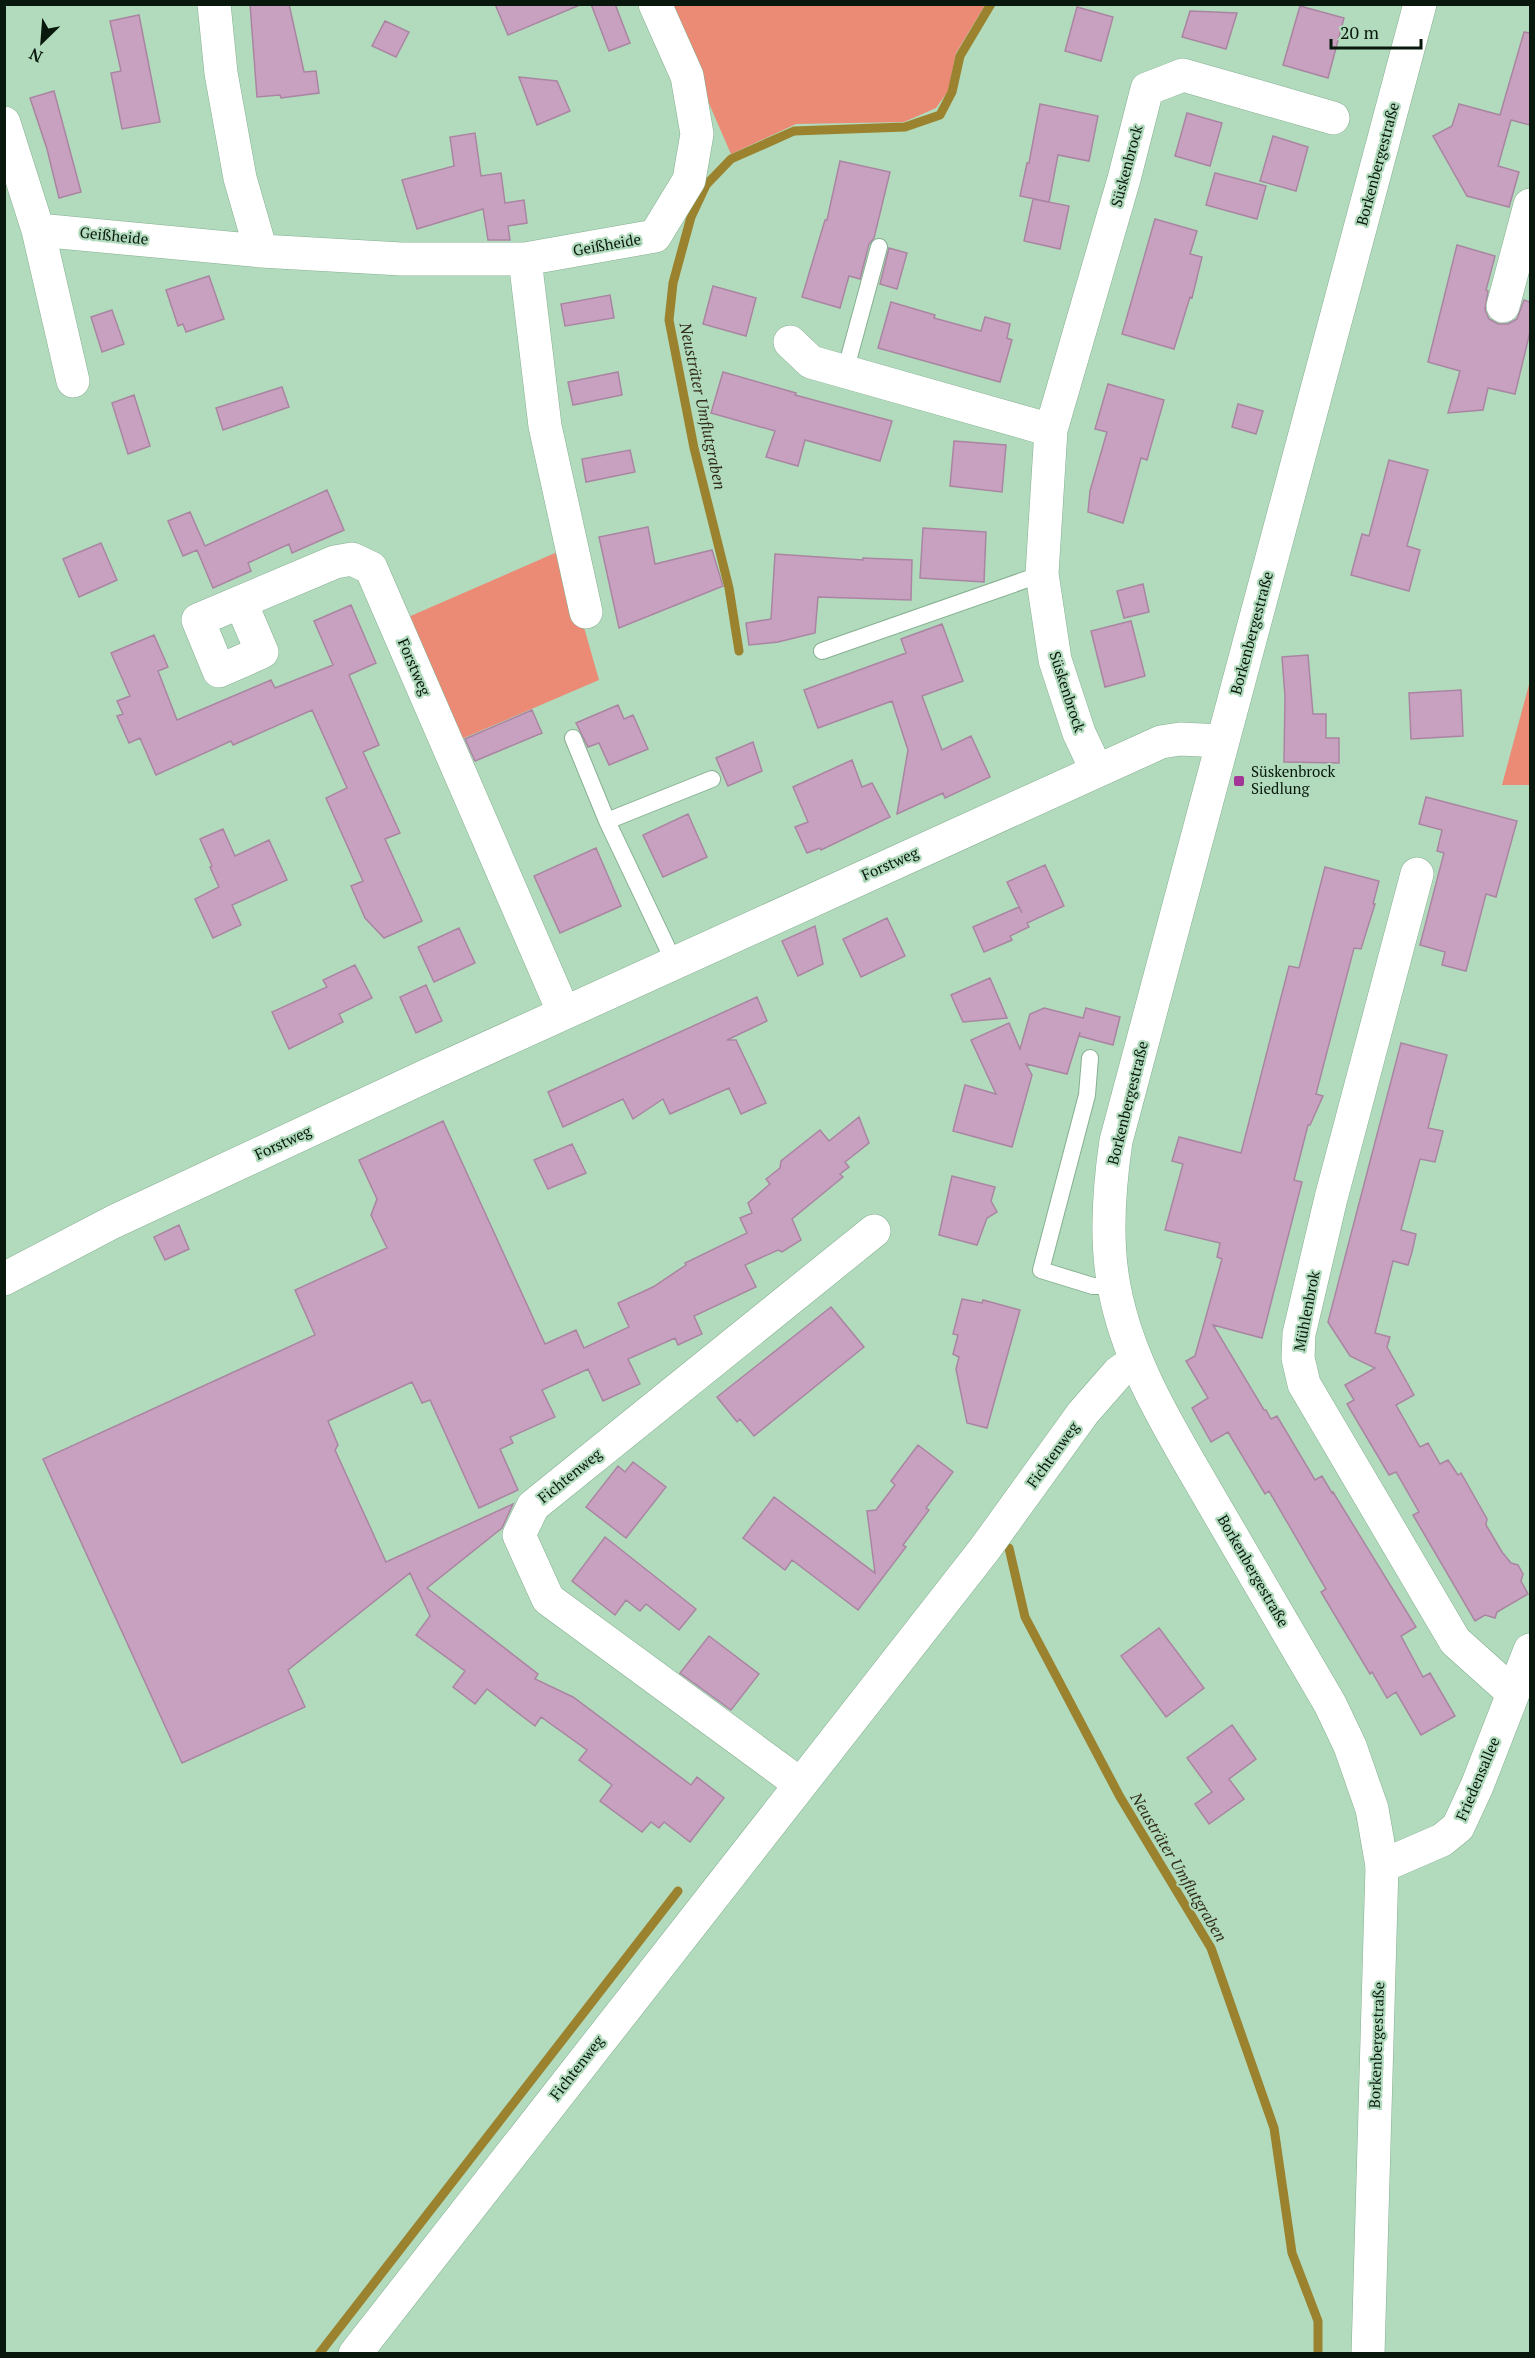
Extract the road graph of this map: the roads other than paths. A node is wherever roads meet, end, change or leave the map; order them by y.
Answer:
1 (214, 4) edge
2 (655, 4) edge
3 (1420, 4) edge
4 (1333, 118) dead end
5 (4, 123) edge
6 (1530, 205) edge
7 (38, 230) junction
8 (879, 248) dead end
9 (261, 251) junction
10 (525, 260) junction
11 (1503, 306) dead end
12 (790, 342) dead end
13 (845, 372) junction
14 (74, 381) dead end
15 (1051, 430) junction
16 (1042, 574) junction
17 (248, 599) dead end
18 (586, 612) dead end
19 (822, 651) dead end
20 (573, 738) dead end
21 (1222, 741) junction
22 (1097, 771) junction
23 (712, 779) dead end
24 (607, 821) junction
25 (1418, 874) dead end
26 (674, 962) junction
27 (564, 1013) junction
28 (1090, 1058) dead end
29 (874, 1231) dead end
30 (4, 1279) edge
31 (1114, 1286) junction
32 (1136, 1360) junction
33 (1530, 1650) edge
34 (1513, 1693) junction
35 (800, 1784) junction
36 (1382, 1866) junction
37 (355, 2354) edge
38 (1368, 2354) edge

1 - 9 street
2 - 10 street, Geißheide
3 - 21 street, Borkenbergestraße
4 - 15 street, Süskenbrock
5 - 7 street
6 - 11 street
7 - 9 street, Geißheide
7 - 14 street
8 - 13 lane
9 - 10 street, Geißheide
10 - 18 street
12 - 13 street
13 - 15 street
15 - 16 street, Süskenbrock
16 - 19 lane
16 - 22 street, Süskenbrock
17 - 27 street, Forstweg
20 - 24 lane
21 - 22 street, Forstweg
21 - 31 street, Borkenbergestraße
22 - 26 street, Forstweg
23 - 24 lane
24 - 26 lane
25 - 34 street, Mühlenbrok
26 - 27 street, Forstweg
27 - 30 street, Forstweg
28 - 31 lane
29 - 35 street, Fichtenweg
31 - 32 street, Borkenbergestraße
32 - 35 street, Fichtenweg
32 - 36 street, Borkenbergestraße
33 - 34 street, Friedensallee
34 - 36 street, Friedensallee
35 - 37 street, Fichtenweg
36 - 38 street, Borkenbergestraße

